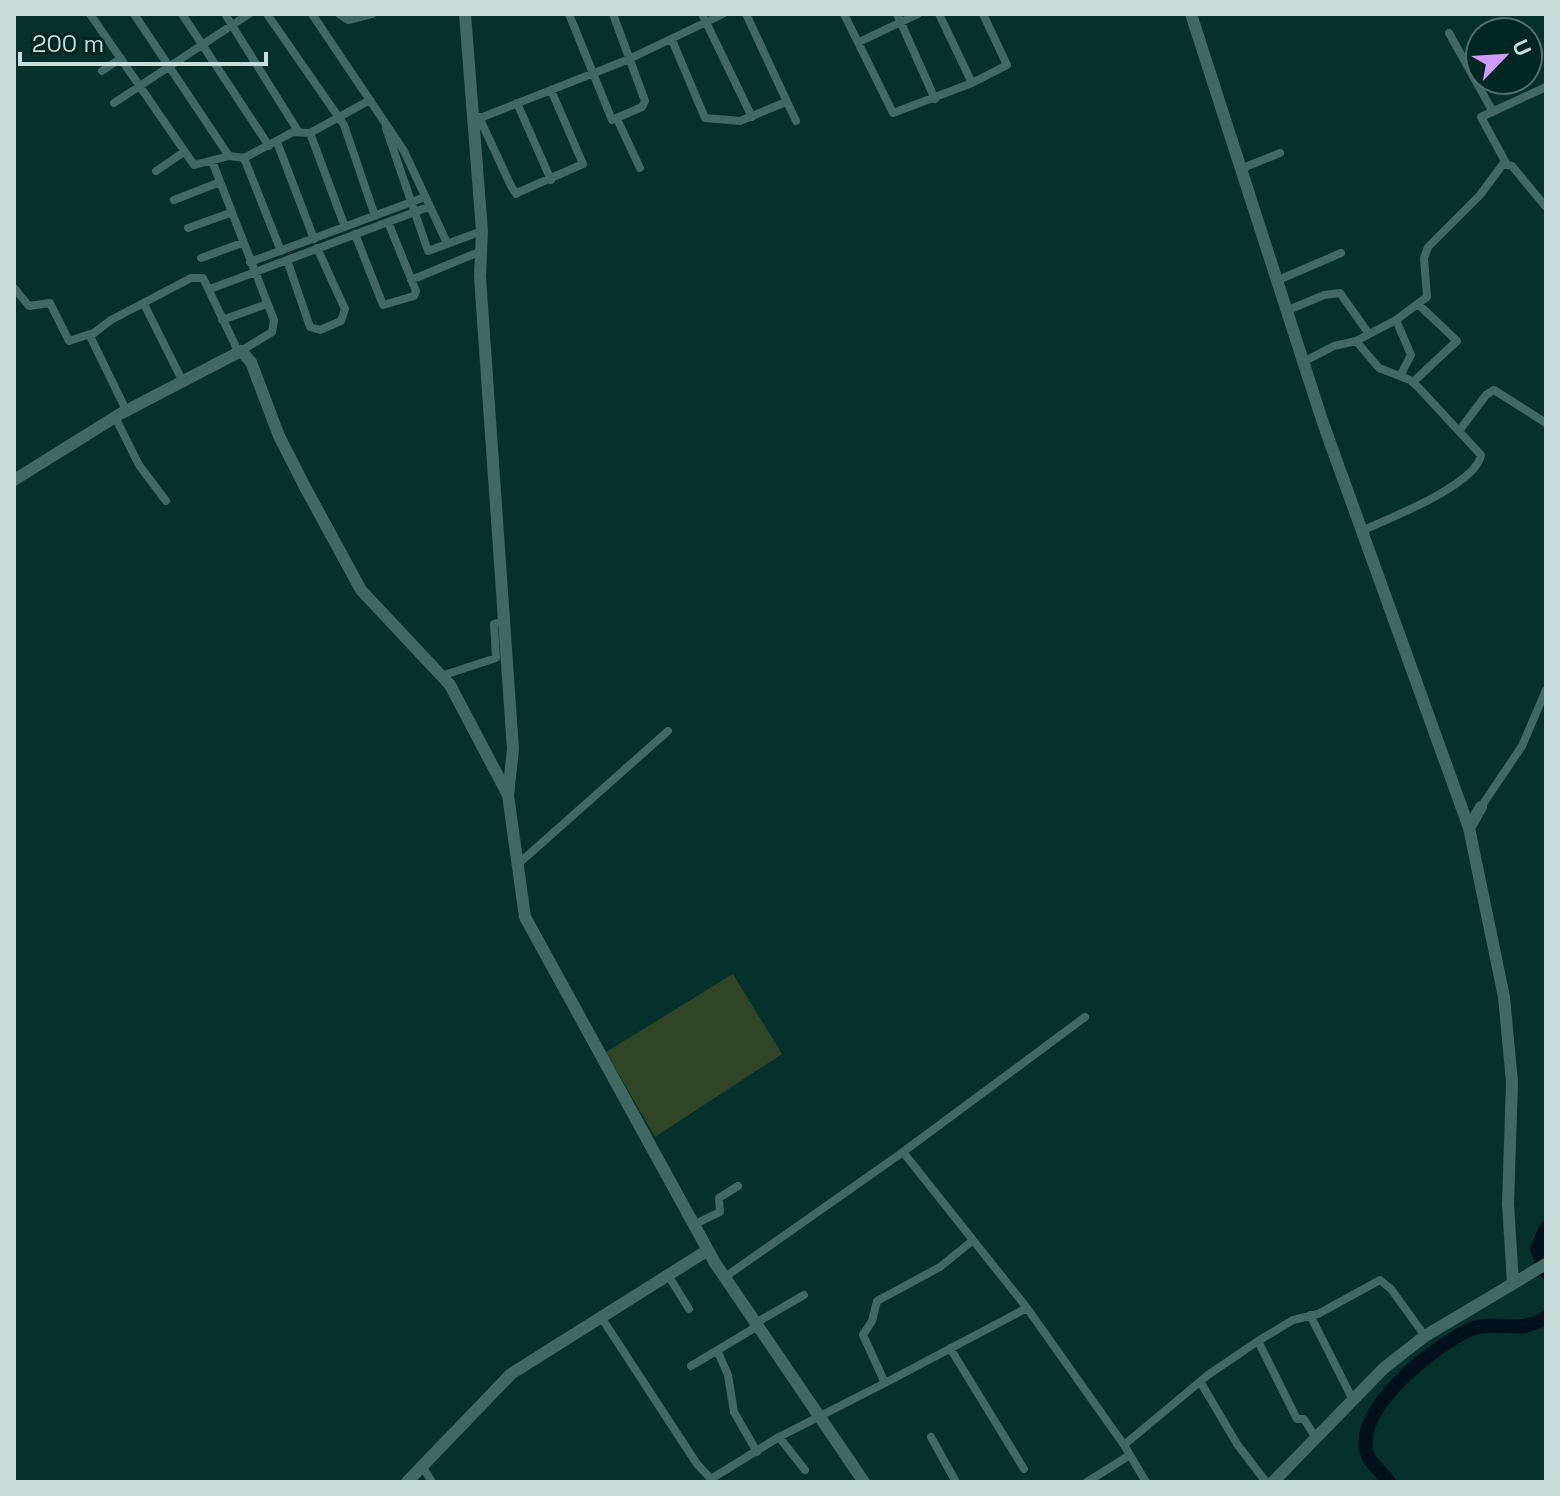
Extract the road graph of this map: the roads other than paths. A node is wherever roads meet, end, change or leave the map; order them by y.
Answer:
1 (90, 14) edge
2 (134, 14) edge
3 (182, 14) edge
4 (225, 14) edge
5 (249, 14) edge
6 (267, 14) edge
7 (312, 14) edge
8 (339, 14) edge
9 (372, 14) edge
10 (465, 14) edge
11 (569, 14) edge
12 (613, 14) edge
13 (702, 14) edge
14 (723, 14) edge
15 (746, 14) edge
16 (844, 14) edge
17 (918, 14) edge
18 (939, 14) edge
19 (983, 14) edge
20 (1191, 14) edge
21 (900, 18) edge
22 (708, 23) junction
23 (233, 25) junction
24 (1449, 33) dead end
25 (672, 40) junction
26 (859, 42) junction
27 (202, 44) junction
28 (121, 58) junction
29 (627, 60) junction
30 (171, 65) junction
31 (102, 71) dead end
32 (592, 74) junction
33 (972, 83) junction
34 (140, 86) junction
35 (1546, 87) edge
36 (551, 90) junction
37 (935, 99) junction
38 (370, 100) junction
39 (786, 102) junction
40 (114, 103) dead end
41 (517, 103) junction
42 (1493, 112) junction
43 (339, 117) junction
44 (752, 117) junction
45 (477, 118) junction
46 (617, 119) junction
47 (796, 121) dead end
48 (386, 126) junction
49 (298, 131) junction
50 (310, 133) junction
51 (273, 144) junction
52 (184, 152) junction
53 (1280, 153) dead end
54 (229, 156) junction
55 (244, 158) junction
56 (212, 161) junction
57 (1506, 163) junction
58 (640, 168) dead end
59 (1240, 169) junction
60 (156, 171) dead end
61 (551, 180) junction
62 (220, 182) junction
63 (174, 200) dead end
64 (427, 202) junction
65 (412, 207) junction
66 (1546, 207) edge
67 (230, 213) junction
68 (375, 216) junction
69 (388, 222) junction
70 (345, 227) junction
71 (188, 228) dead end
72 (482, 231) junction
73 (355, 234) junction
74 (314, 239) junction
75 (242, 243) junction
76 (447, 243) junction
77 (317, 248) junction
78 (281, 251) junction
79 (479, 252) junction
80 (1341, 253) dead end
81 (201, 258) dead end
82 (287, 260) junction
83 (250, 262) junction
84 (254, 272) junction
85 (411, 280) junction
86 (1276, 281) junction
87 (14, 288) edge
88 (210, 289) junction
89 (144, 304) junction
90 (267, 304) junction
91 (1419, 305) junction
92 (1286, 311) junction
93 (222, 320) junction
94 (1396, 320) junction
95 (90, 334) junction
96 (1369, 334) junction
97 (1356, 341) junction
98 (240, 351) junction
99 (1303, 362) junction
100 (1400, 376) junction
101 (182, 380) junction
102 (1413, 382) junction
103 (120, 414) junction
104 (1546, 423) edge
105 (1459, 431) junction
106 (14, 480) edge
107 (166, 501) dead end
108 (1361, 531) junction
109 (504, 621) junction
110 (441, 676) junction
111 (1546, 690) edge
112 (668, 731) dead end
113 (508, 795) junction
114 (1481, 807) junction
115 (1462, 808) junction
116 (1469, 828) junction
117 (517, 866) junction
118 (1085, 1017) dead end
119 (903, 1152) junction
120 (738, 1186) dead end
121 (696, 1226) junction
122 (972, 1241) junction
123 (706, 1246) junction
124 (1546, 1264) edge
125 (668, 1275) junction
126 (725, 1277) junction
127 (1513, 1283) junction
128 (804, 1295) dead end
129 (1027, 1308) junction
130 (689, 1309) dead end
131 (1310, 1315) junction
132 (601, 1317) junction
133 (755, 1325) junction
134 (1425, 1336) junction
135 (1258, 1341) junction
136 (950, 1348) junction
137 (718, 1352) junction
138 (691, 1366) dead end
139 (885, 1383) junction
140 (1201, 1383) junction
141 (1352, 1398) junction
142 (821, 1419) junction
143 (779, 1437) junction
144 (931, 1437) dead end
145 (1315, 1437) junction
146 (1124, 1445) junction
147 (757, 1452) junction
148 (1130, 1455) junction
149 (422, 1466) junction
150 (1024, 1469) dead end
151 (805, 1470) dead end
152 (712, 1480) edge
153 (859, 1480) edge
154 (407, 1482) edge
155 (432, 1482) edge
156 (956, 1482) edge
157 (1091, 1482) edge
158 (1146, 1482) edge
159 (1266, 1482) edge
160 (1273, 1482) edge

1 - 28 street
2 - 30 street
3 - 27 street
4 - 23 street
5 - 23 street
6 - 43 street
7 - 38 street
8 - 9 street
10 - 45 street
11 - 32 street
12 - 29 street
13 - 22 street
14 - 22 street
15 - 39 street
16 - 26 street
17 - 21 street
18 - 33 street
19 - 33 street
20 - 59 street
21 - 26 street
21 - 37 street
22 - 25 street
22 - 44 street
23 - 27 street
23 - 49 street
24 - 42 street
25 - 29 street
25 - 44 street
26 - 37 street
27 - 30 street
27 - 51 street
28 - 31 street
28 - 34 street
29 - 32 street
29 - 46 street
30 - 34 street
30 - 54 street
32 - 36 street
32 - 46 street
33 - 37 street
34 - 40 street
34 - 52 street
35 - 42 street
36 - 41 street
36 - 61 street
38 - 43 street
38 - 48 street
39 - 44 street
39 - 47 street
41 - 45 street
41 - 61 street
42 - 57 street
43 - 50 street
43 - 68 street
45 - 61 street
45 - 72 street
46 - 58 street
48 - 64 street
48 - 65 street
49 - 50 street
49 - 51 street
50 - 70 street
51 - 55 street
51 - 74 street
52 - 56 street
52 - 60 street
53 - 59 street
54 - 55 street
54 - 56 street
55 - 78 street
56 - 62 street
57 - 66 street
57 - 91 street
59 - 86 street
62 - 63 street
62 - 67 street
64 - 65 street
64 - 76 street
65 - 68 street
65 - 69 street
65 - 76 street
67 - 71 street
67 - 75 street
68 - 70 street
69 - 73 street
69 - 85 street
70 - 74 street
72 - 76 street
72 - 79 street
73 - 77 street
73 - 85 street
74 - 78 street
75 - 81 street
75 - 83 street
77 - 82 street
77 - 82 street
78 - 83 street
79 - 85 street
79 - 109 street
80 - 86 street
82 - 84 street
83 - 84 street
84 - 88 street
84 - 90 street
86 - 92 street
87 - 95 street
88 - 89 street
88 - 93 street
89 - 95 street
89 - 101 street
90 - 93 street
90 - 98 street
91 - 94 street
91 - 102 street
92 - 96 street
92 - 99 street
93 - 98 street
94 - 96 street
94 - 100 street
95 - 103 street
96 - 97 street
97 - 99 street
97 - 100 street
98 - 101 street
98 - 110 street
99 - 108 street
100 - 102 street
101 - 103 street
102 - 105 street
103 - 106 street
103 - 107 street
104 - 105 street
105 - 108 street
108 - 115 street
109 - 110 street
109 - 113 street
110 - 113 street
111 - 114 street
112 - 117 street
113 - 117 street
114 - 115 street
114 - 116 street
115 - 116 street
116 - 127 street
117 - 121 street
118 - 119 street
119 - 122 street
119 - 126 street
120 - 121 street
121 - 123 street
122 - 129 street
122 - 139 street
123 - 125 street
123 - 126 street
124 - 127 street
125 - 130 street
125 - 132 street
126 - 133 street
127 - 134 street
128 - 133 street
129 - 136 street
129 - 146 street
131 - 134 street
131 - 135 street
131 - 141 street
132 - 149 street
132 - 152 street
133 - 137 street
133 - 142 street
134 - 141 street
135 - 140 street
135 - 145 street
136 - 139 street
136 - 150 street
137 - 138 street
137 - 147 street
139 - 142 street
140 - 146 street
140 - 159 street
141 - 145 street
142 - 143 street
142 - 153 street
143 - 147 street
143 - 151 street
144 - 156 street
145 - 160 street
146 - 148 street
147 - 152 street
148 - 157 street
148 - 158 street
149 - 154 street
149 - 155 street

